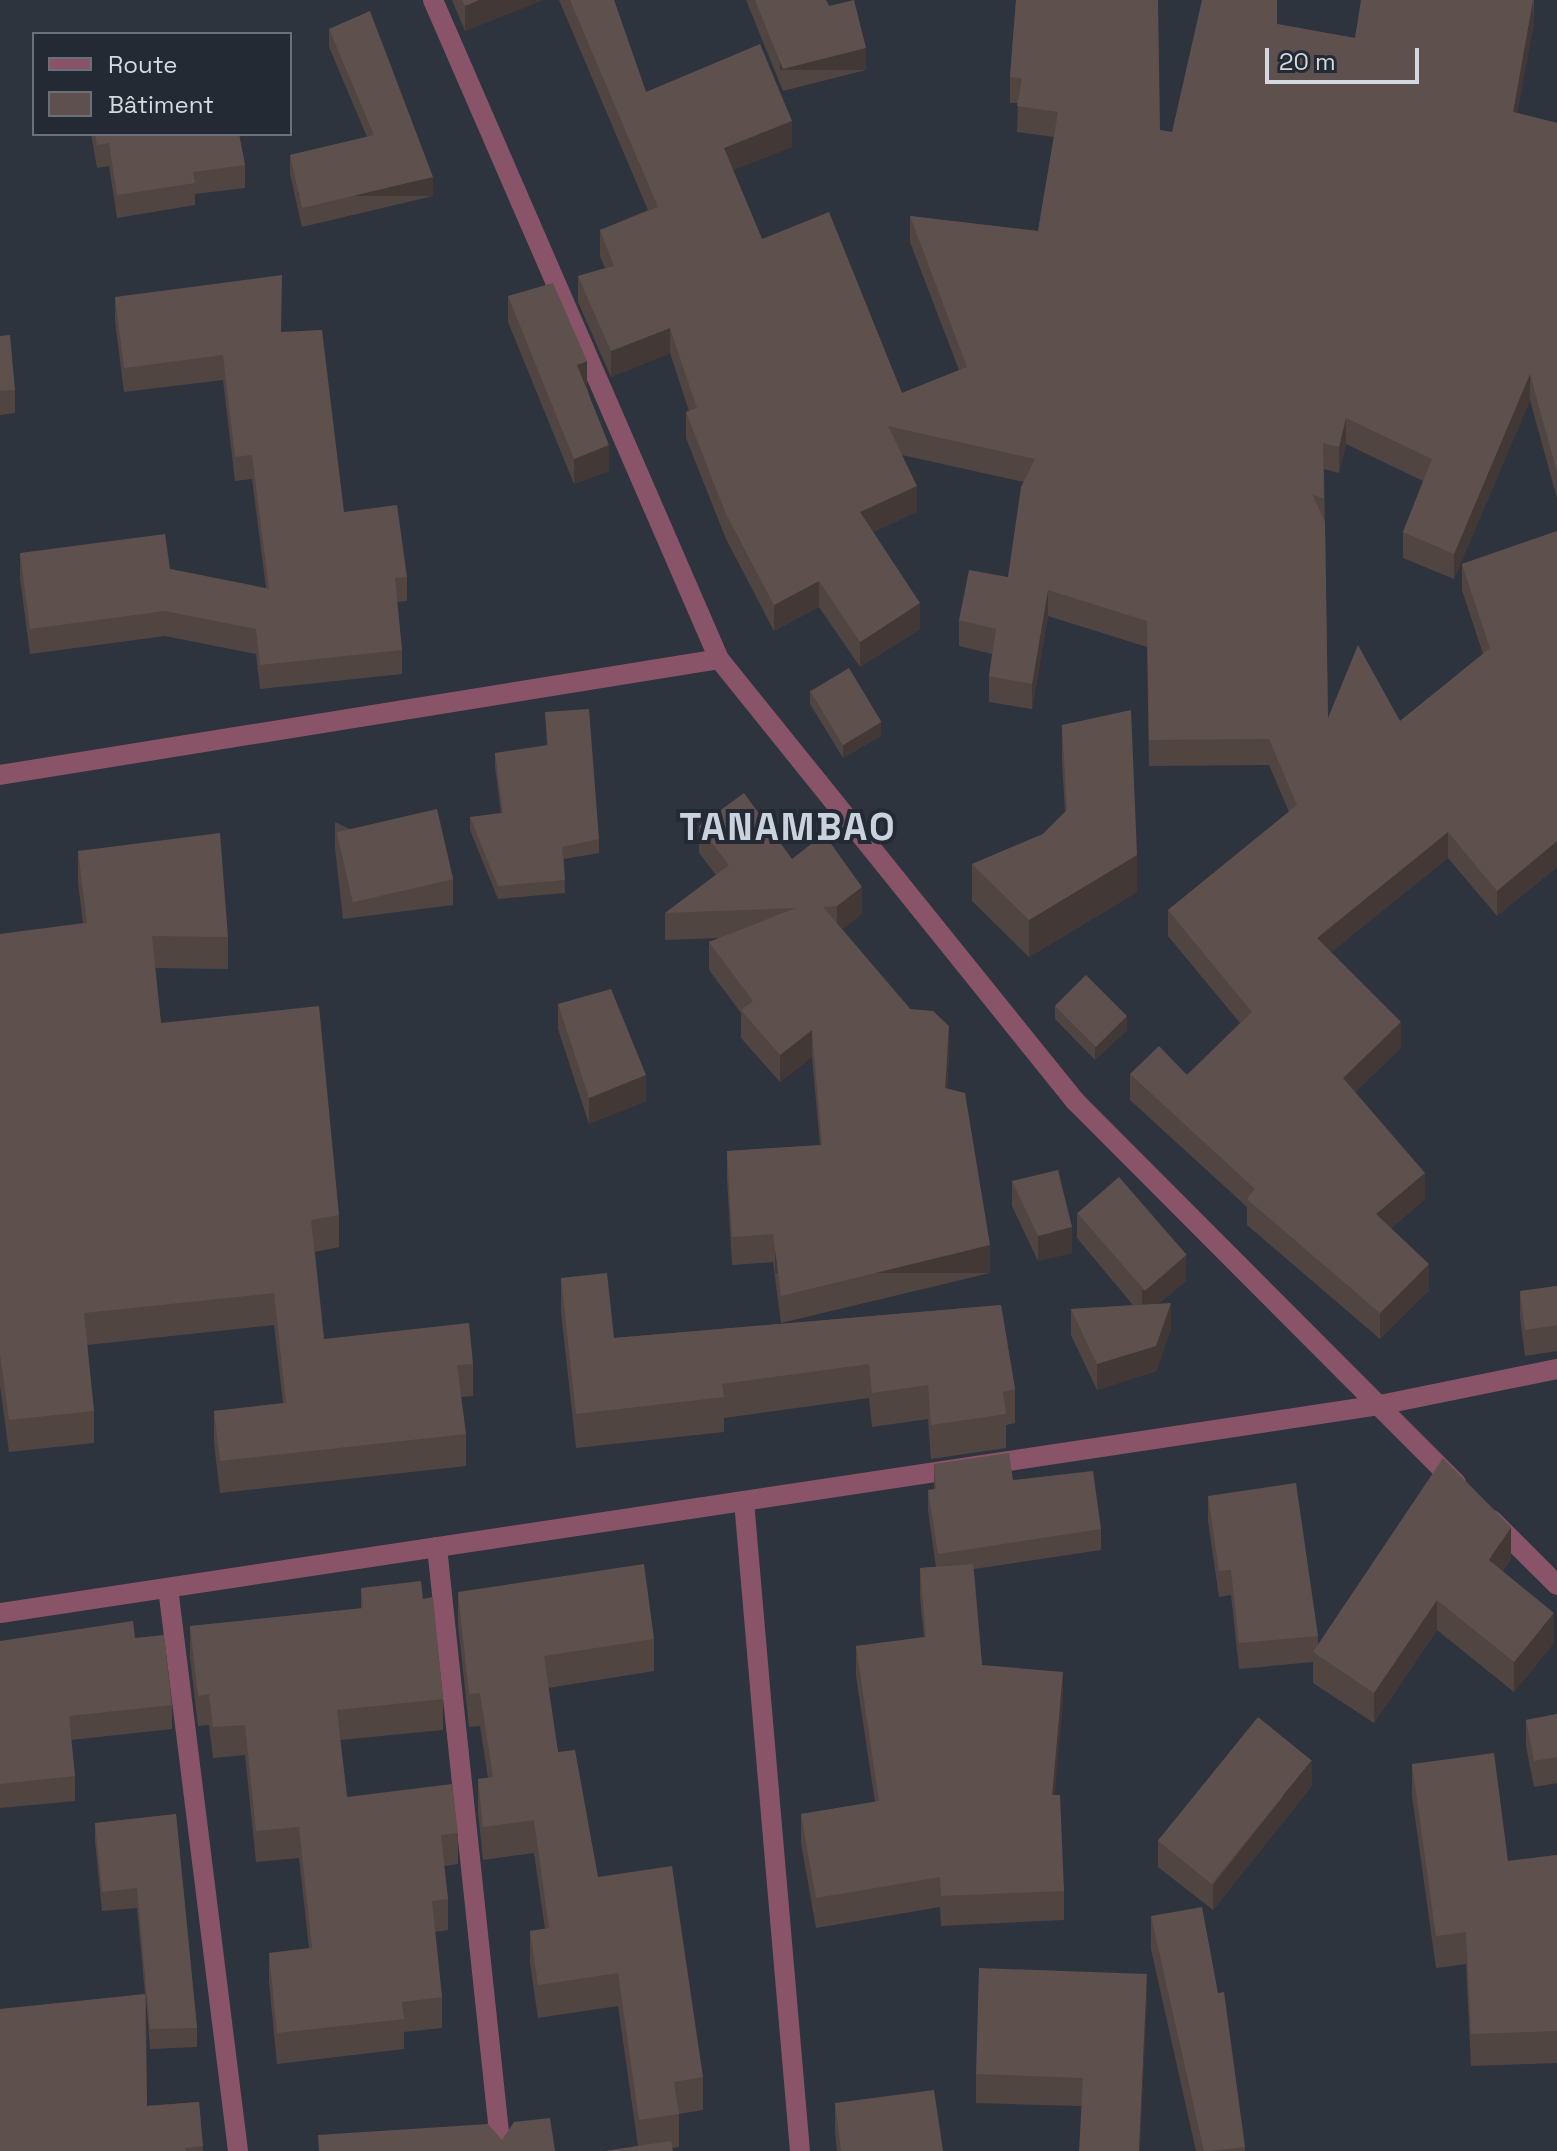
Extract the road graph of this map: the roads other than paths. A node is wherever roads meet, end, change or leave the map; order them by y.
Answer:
1 (433, 0) edge
2 (719, 659) junction
3 (0, 775) edge
4 (1557, 1369) edge
5 (1380, 1405) junction
6 (744, 1501) junction
7 (437, 1547) junction
8 (1557, 1585) edge
9 (168, 1588) junction
10 (0, 1613) edge
11 (238, 2151) edge
12 (501, 2151) edge
13 (800, 2151) edge

1 - 2 street
2 - 3 street
2 - 5 street
4 - 5 street
5 - 6 street
5 - 8 street
6 - 7 street
6 - 13 street
7 - 9 street
7 - 12 street
9 - 10 street
9 - 11 street

